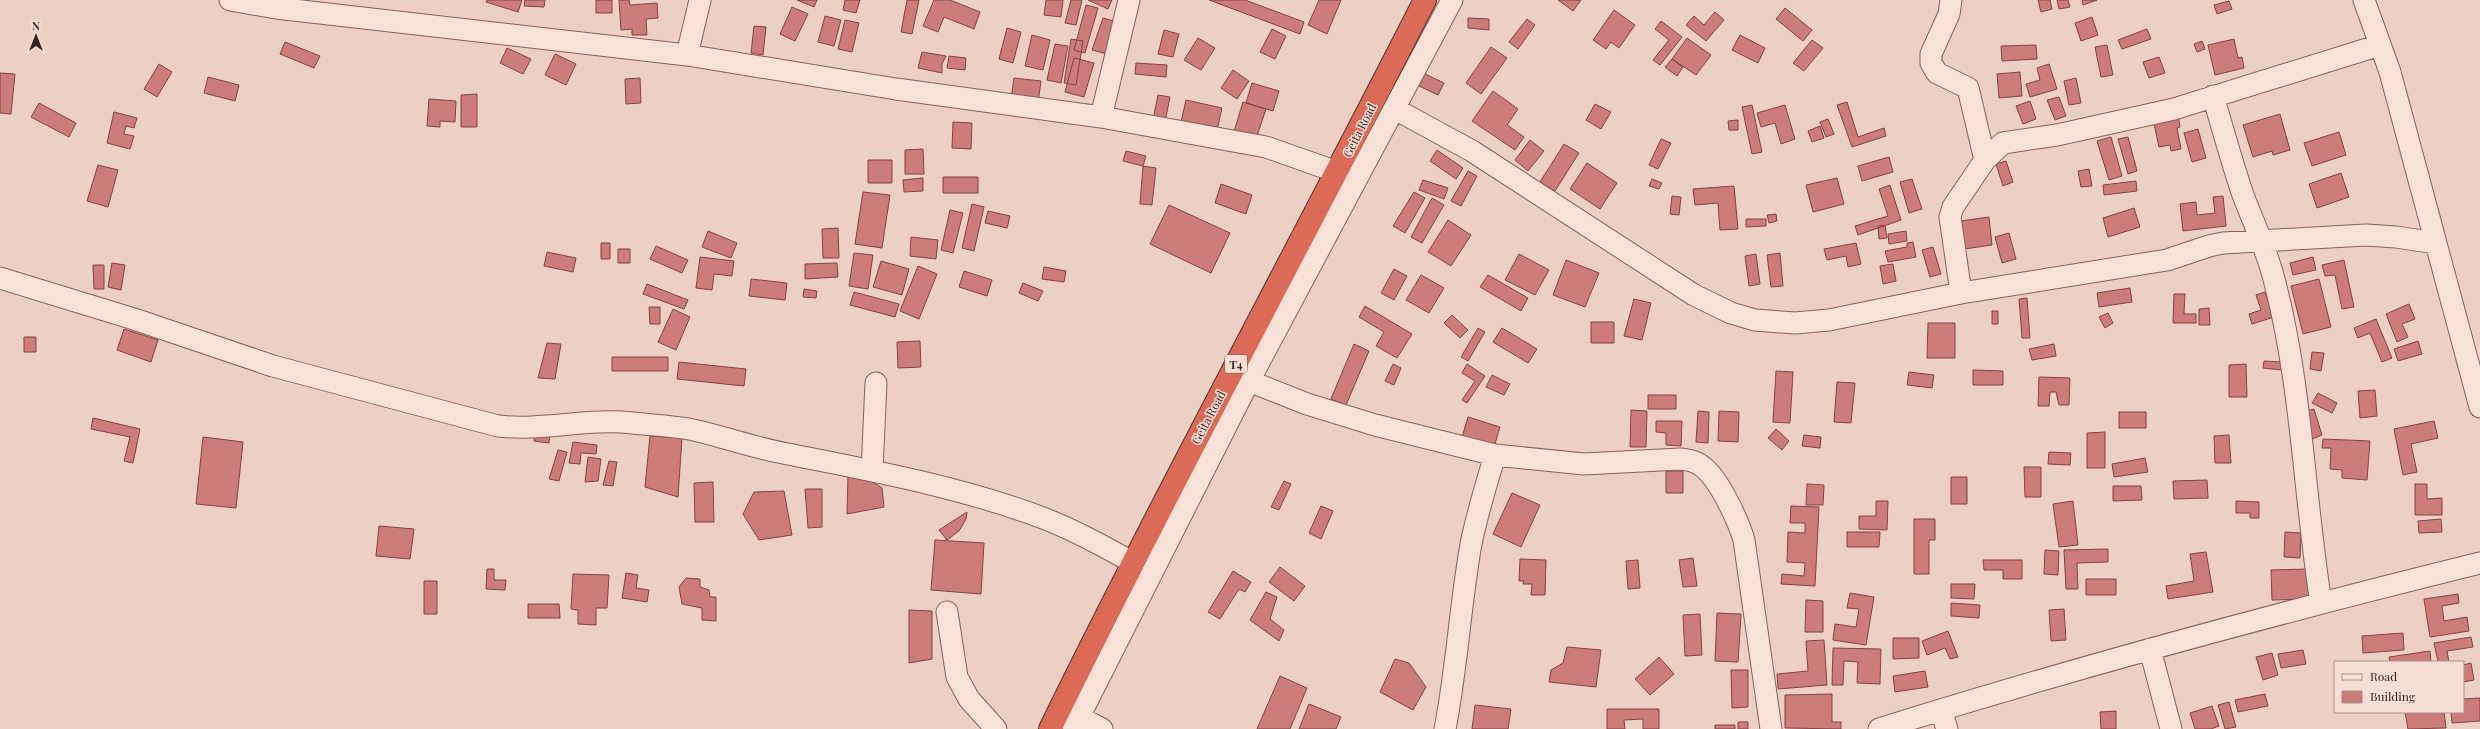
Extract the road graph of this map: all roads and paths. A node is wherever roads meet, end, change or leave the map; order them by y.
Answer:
1 (230, 0) edge
2 (700, 0) edge
3 (1129, 0) edge
4 (1425, 0) edge
5 (1452, 0) edge
6 (1951, 0) edge
7 (2364, 0) edge
8 (2380, 45) junction
9 (686, 55) junction
10 (2213, 96) junction
11 (1395, 109) junction
12 (1101, 117) junction
13 (1985, 160) junction
14 (1337, 172) junction
15 (2261, 242) junction
16 (2436, 243) junction
17 (0, 278) edge
18 (1961, 293) junction
19 (1249, 381) junction
20 (876, 383) dead end
21 (2480, 407) edge
22 (1495, 456) junction
23 (872, 471) junction
24 (1132, 562) junction
25 (2480, 563) edge
26 (2321, 602) junction
27 (946, 612) dead end
28 (2150, 649) junction
29 (1944, 719) edge
30 (1076, 723) edge
31 (996, 729) edge
32 (1050, 729) edge
33 (1102, 729) edge
34 (1445, 729) edge
35 (1771, 729) edge
36 (1879, 729) edge
37 (2171, 729) edge

1 - 9 street
2 - 9 street
3 - 12 street
4 - 14 highway, Geita Road / T4
5 - 11 street
6 - 13 street
7 - 8 street
8 - 10 street
8 - 16 street
9 - 12 street
10 - 13 street
10 - 15 street
11 - 18 street
11 - 19 street
12 - 14 street
13 - 18 street
14 - 24 highway, Geita Road / T4
15 - 16 street
15 - 18 street
15 - 26 street
16 - 21 street
17 - 23 street
19 - 22 street
19 - 30 street
20 - 23 street
22 - 34 street
22 - 35 street
23 - 24 street
24 - 32 highway, Geita Road / T4
25 - 26 street
26 - 28 street
27 - 31 street
28 - 29 street
28 - 37 street
29 - 36 street
30 - 33 street

